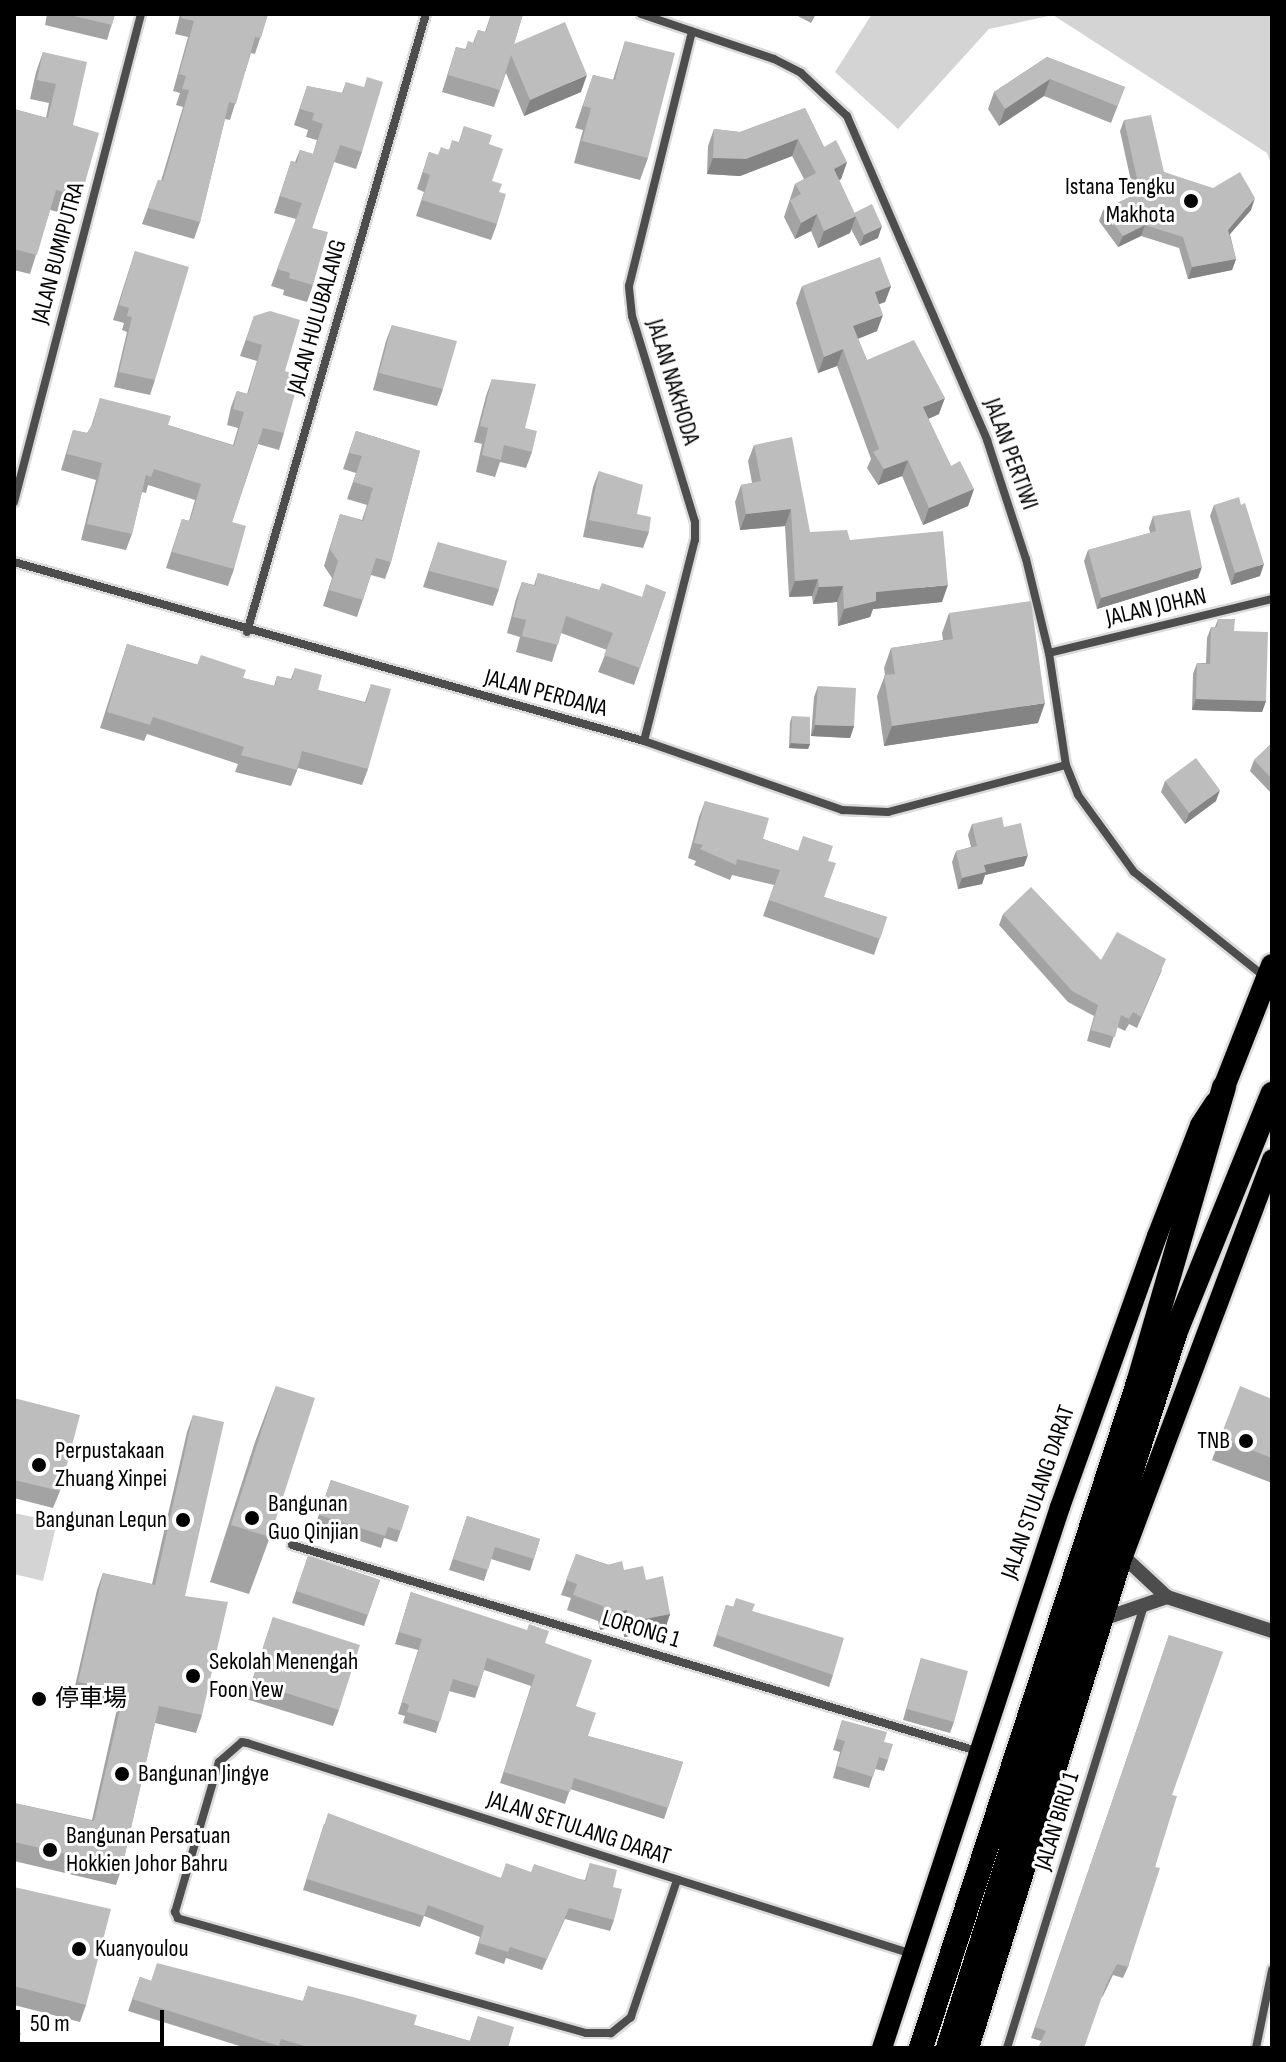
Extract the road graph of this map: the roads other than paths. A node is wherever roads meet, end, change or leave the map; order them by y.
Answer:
1 (141, 14) edge
2 (426, 14) edge
3 (641, 14) edge
4 (692, 32) junction
5 (14, 502) edge
6 (14, 562) edge
7 (1272, 599) edge
8 (247, 632) junction
9 (1049, 653) junction
10 (644, 741) junction
11 (1066, 765) junction
12 (1268, 970) edge
13 (1224, 1087) junction
14 (1272, 1094) edge
15 (1272, 1159) edge
16 (292, 1545) dead end
17 (1123, 1556) junction
18 (1167, 1597) junction
19 (1144, 1606) junction
20 (1103, 1619) junction
21 (1272, 1631) edge
22 (978, 1751) junction
23 (677, 1880) junction
24 (909, 1953) junction
25 (1272, 1970) edge
26 (14, 2046) edge
27 (23, 2048) edge
28 (882, 2048) edge
29 (921, 2048) edge
30 (948, 2048) edge
31 (969, 2048) edge
32 (1007, 2048) edge
33 (1256, 2048) edge

1 - 5 street, JALAN BUMIPUTRA
2 - 8 street, JALAN HULUBALANG
3 - 4 street, JALAN PERTIWI
4 - 9 street, JALAN PERTIWI
4 - 10 street, JALAN NAKHODA
6 - 8 street, JALAN PERDANA
7 - 9 street, JALAN JOHAN
8 - 10 street, JALAN PERDANA
9 - 11 street, JALAN PERTIWI
10 - 11 street, JALAN PERDANA
11 - 12 street, JALAN PERTIWI
12 - 13 highway, JALAN STULANG DARAT
13 - 22 main road, JALAN STULANG DARAT
13 - 29 highway
14 - 30 highway
15 - 17 main road
16 - 22 street, LORONG 1
17 - 18 street
17 - 20 main road
18 - 19 street
18 - 21 street
19 - 20 street
19 - 32 street, JALAN BIRU 1
20 - 31 main road
22 - 24 main road, JALAN STULANG DARAT
23 - 23 street, JALAN SETULANG DARAT
23 - 24 street, JALAN SETULANG DARAT
24 - 28 main road, JALAN STULANG DARAT
25 - 33 street
26 - 27 street

